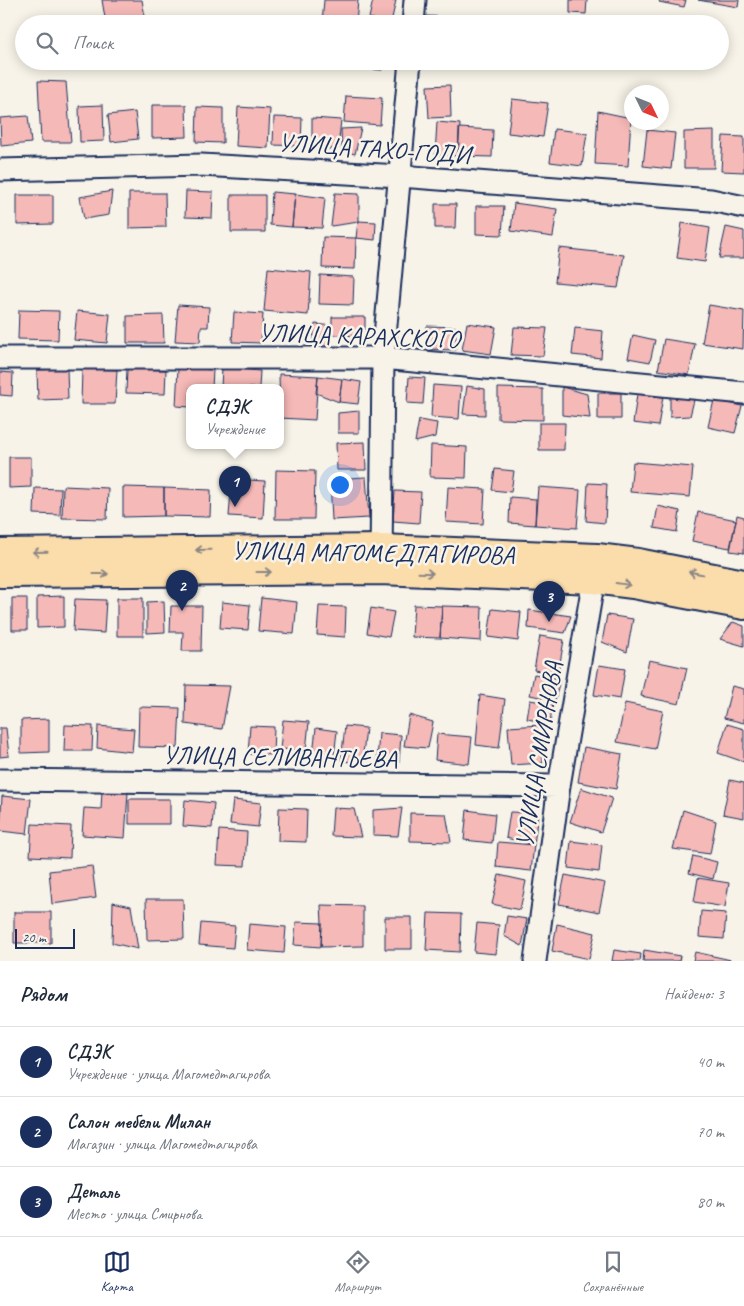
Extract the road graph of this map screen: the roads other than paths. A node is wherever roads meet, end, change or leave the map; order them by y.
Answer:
1 (414, 0) edge
2 (413, 15) edge
3 (409, 70) edge
4 (0, 170) edge
5 (400, 176) junction
6 (744, 207) edge
7 (0, 358) edge
8 (383, 358) junction
9 (744, 393) edge
10 (0, 552) edge
11 (381, 559) junction
12 (596, 568) junction
13 (0, 574) edge
14 (744, 583) edge
15 (744, 606) edge
16 (0, 780) edge
17 (559, 786) junction
18 (535, 961) edge

1 - 2 street
3 - 5 street
4 - 5 street, УЛИЦА ТАХО-ГОДИ
5 - 6 street, УЛИЦА ТАХО-ГОДИ
5 - 8 street
7 - 8 street, УЛИЦА КАРАХСКОГО
8 - 9 street, УЛИЦА КАРАХСКОГО
8 - 11 street
11 -> 10 main road, УЛИЦА МАГОМЕДТАГИРОВА
11 - 12 main road, УЛИЦА МАГОМЕДТАГИРОВА
13 -> 11 main road, УЛИЦА МАГОМЕДТАГИРОВА
14 -> 12 main road, УЛИЦА МАГОМЕДТАГИРОВА
12 -> 15 main road, УЛИЦА МАГОМЕДТАГИРОВА
12 - 17 street, УЛИЦА СМИРНОВА
16 - 17 street, УЛИЦА СЕЛИВАНТЬЕВА
17 - 18 street, УЛИЦА СМИРНОВА

